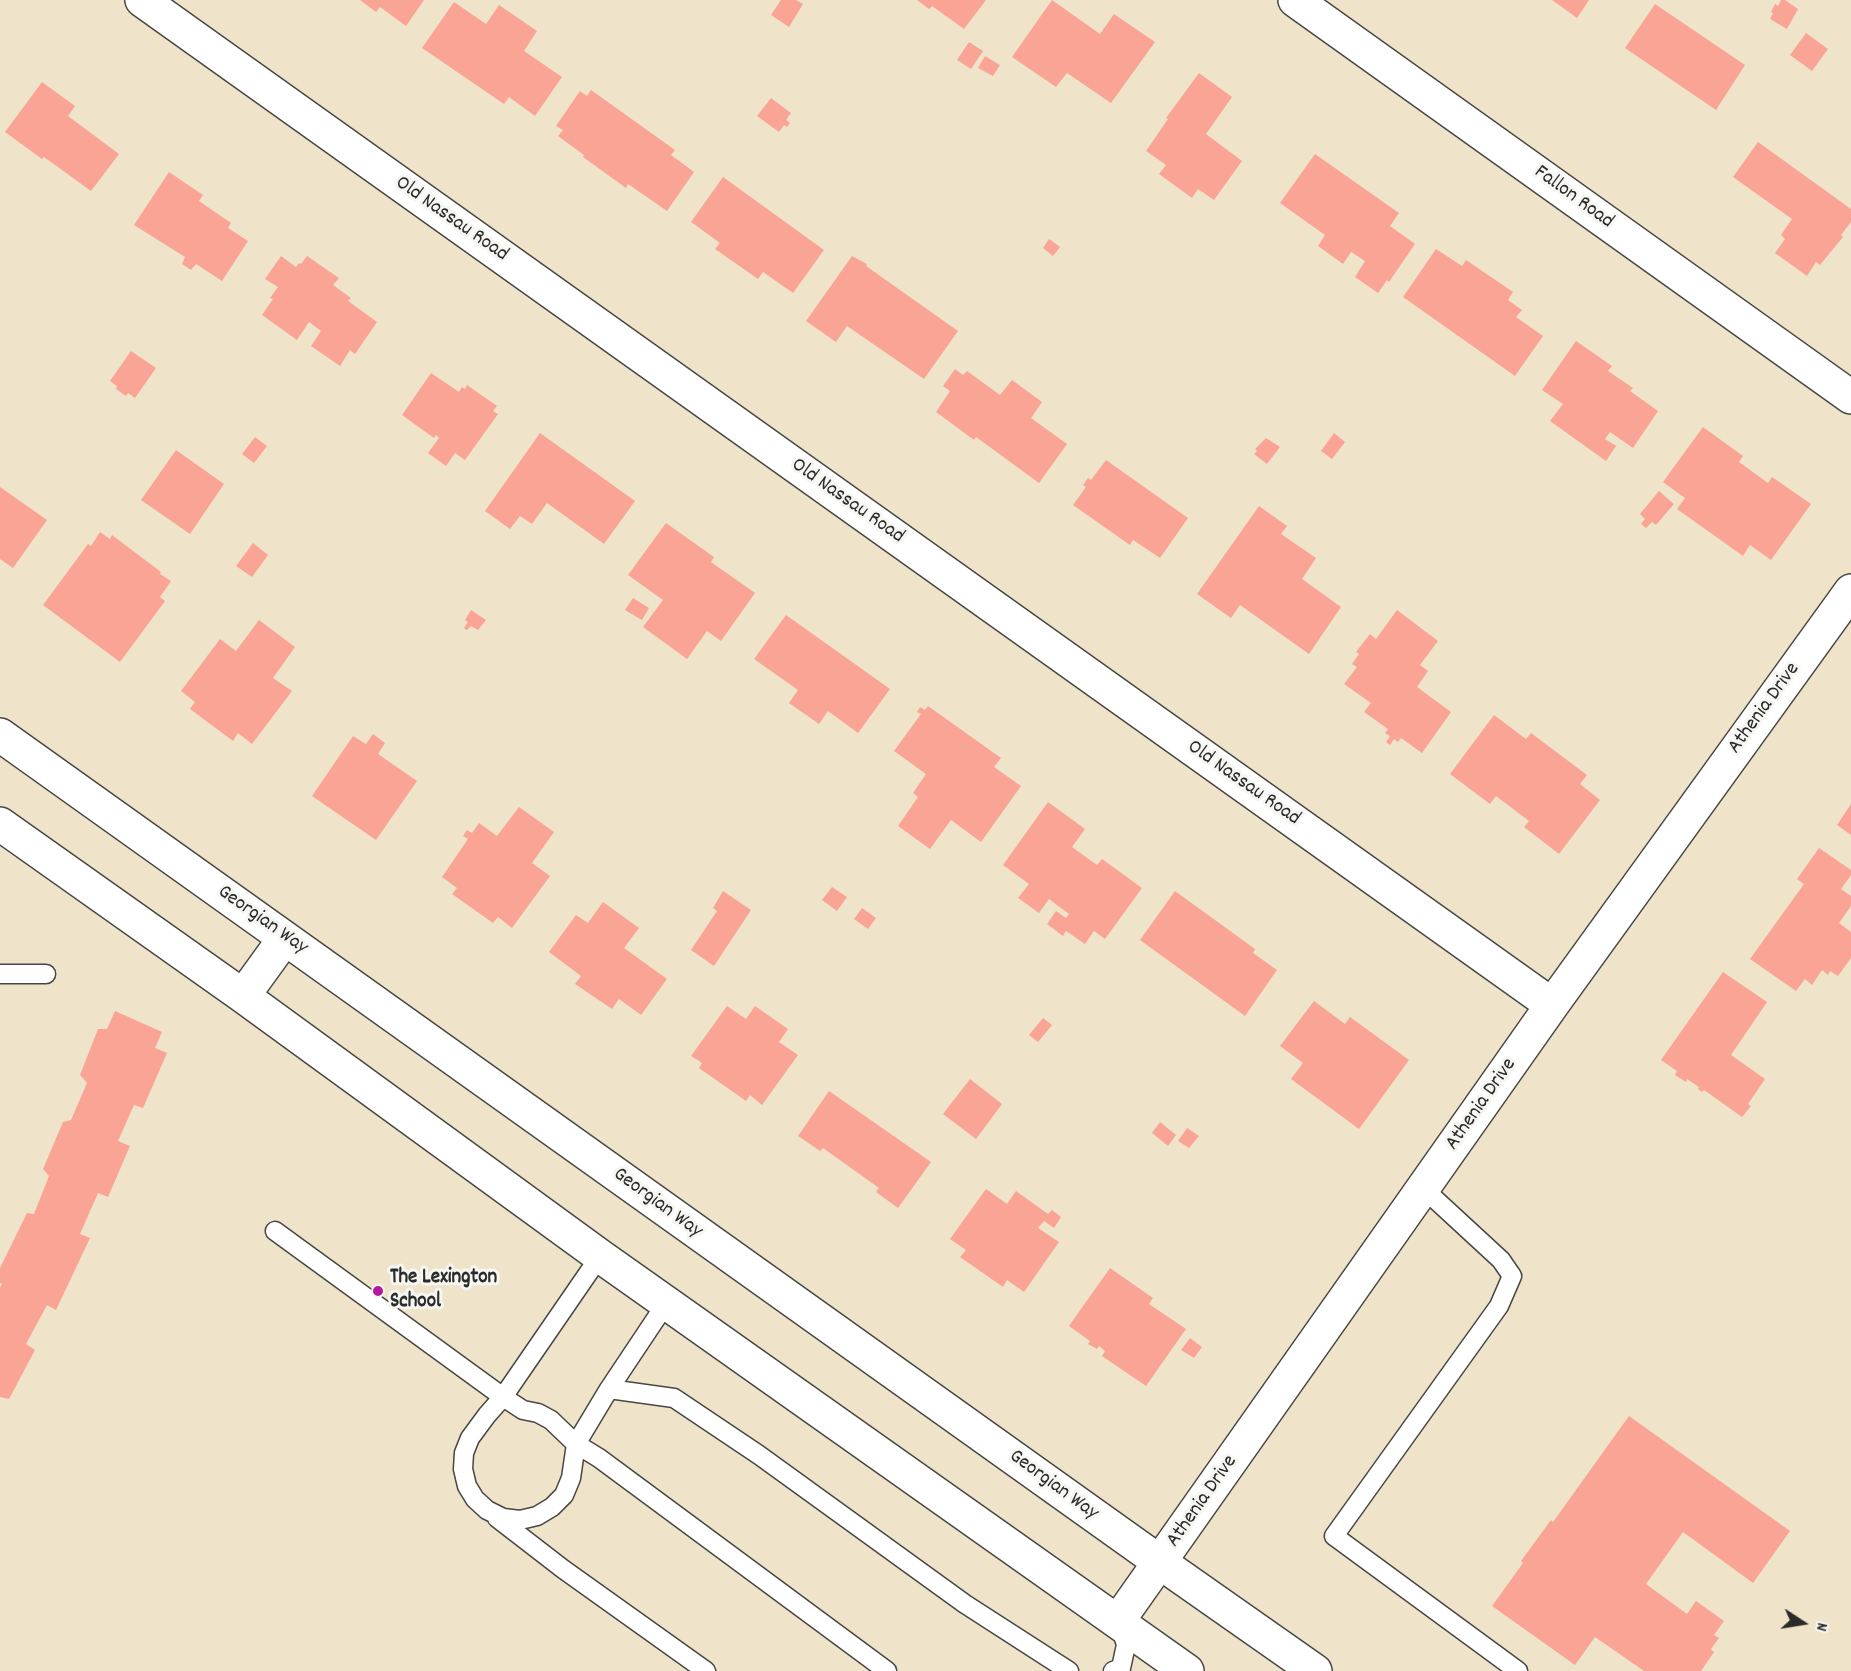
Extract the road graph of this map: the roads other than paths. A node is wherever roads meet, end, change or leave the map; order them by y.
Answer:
1 (142, 0) edge
2 (1295, 0) edge
3 (1851, 397) edge
4 (1851, 591) edge
5 (0, 735) edge
6 (0, 824) edge
7 (285, 938) junction
8 (0, 974) edge
9 (46, 974) dead end
10 (243, 996) junction
11 (1552, 1005) junction
12 (1424, 1189) junction
13 (275, 1231) dead end
14 (600, 1256) junction
15 (667, 1302) junction
16 (609, 1389) junction
17 (503, 1397) junction
18 (576, 1444) junction
19 (487, 1510) junction
20 (1161, 1563) junction
21 (1118, 1621) junction
22 (706, 1671) edge
23 (887, 1671) edge
24 (1069, 1671) edge
25 (1113, 1671) edge
26 (1187, 1671) edge
27 (1315, 1671) edge
28 (1518, 1671) edge

1 - 11 street, Old Nassau Road
2 - 3 street, Fallon Road
4 - 11 street, Athenia Drive
5 - 7 street, Georgian Way
6 - 10 street
7 - 10 street
7 - 20 street, Georgian Way
8 - 9 lane
10 - 14 street
11 - 12 street, Athenia Drive
12 - 20 street, Athenia Drive
12 - 28 lane
13 - 17 lane
14 - 15 street
14 - 17 lane
15 - 16 lane
15 - 21 street
16 - 18 lane
16 - 24 lane
17 - 18 lane
17 - 19 lane
18 - 19 lane
18 - 23 lane
19 - 22 lane
20 - 21 street, Athenia Drive
20 - 27 street, Georgian Way
21 - 25 lane
21 - 26 street

